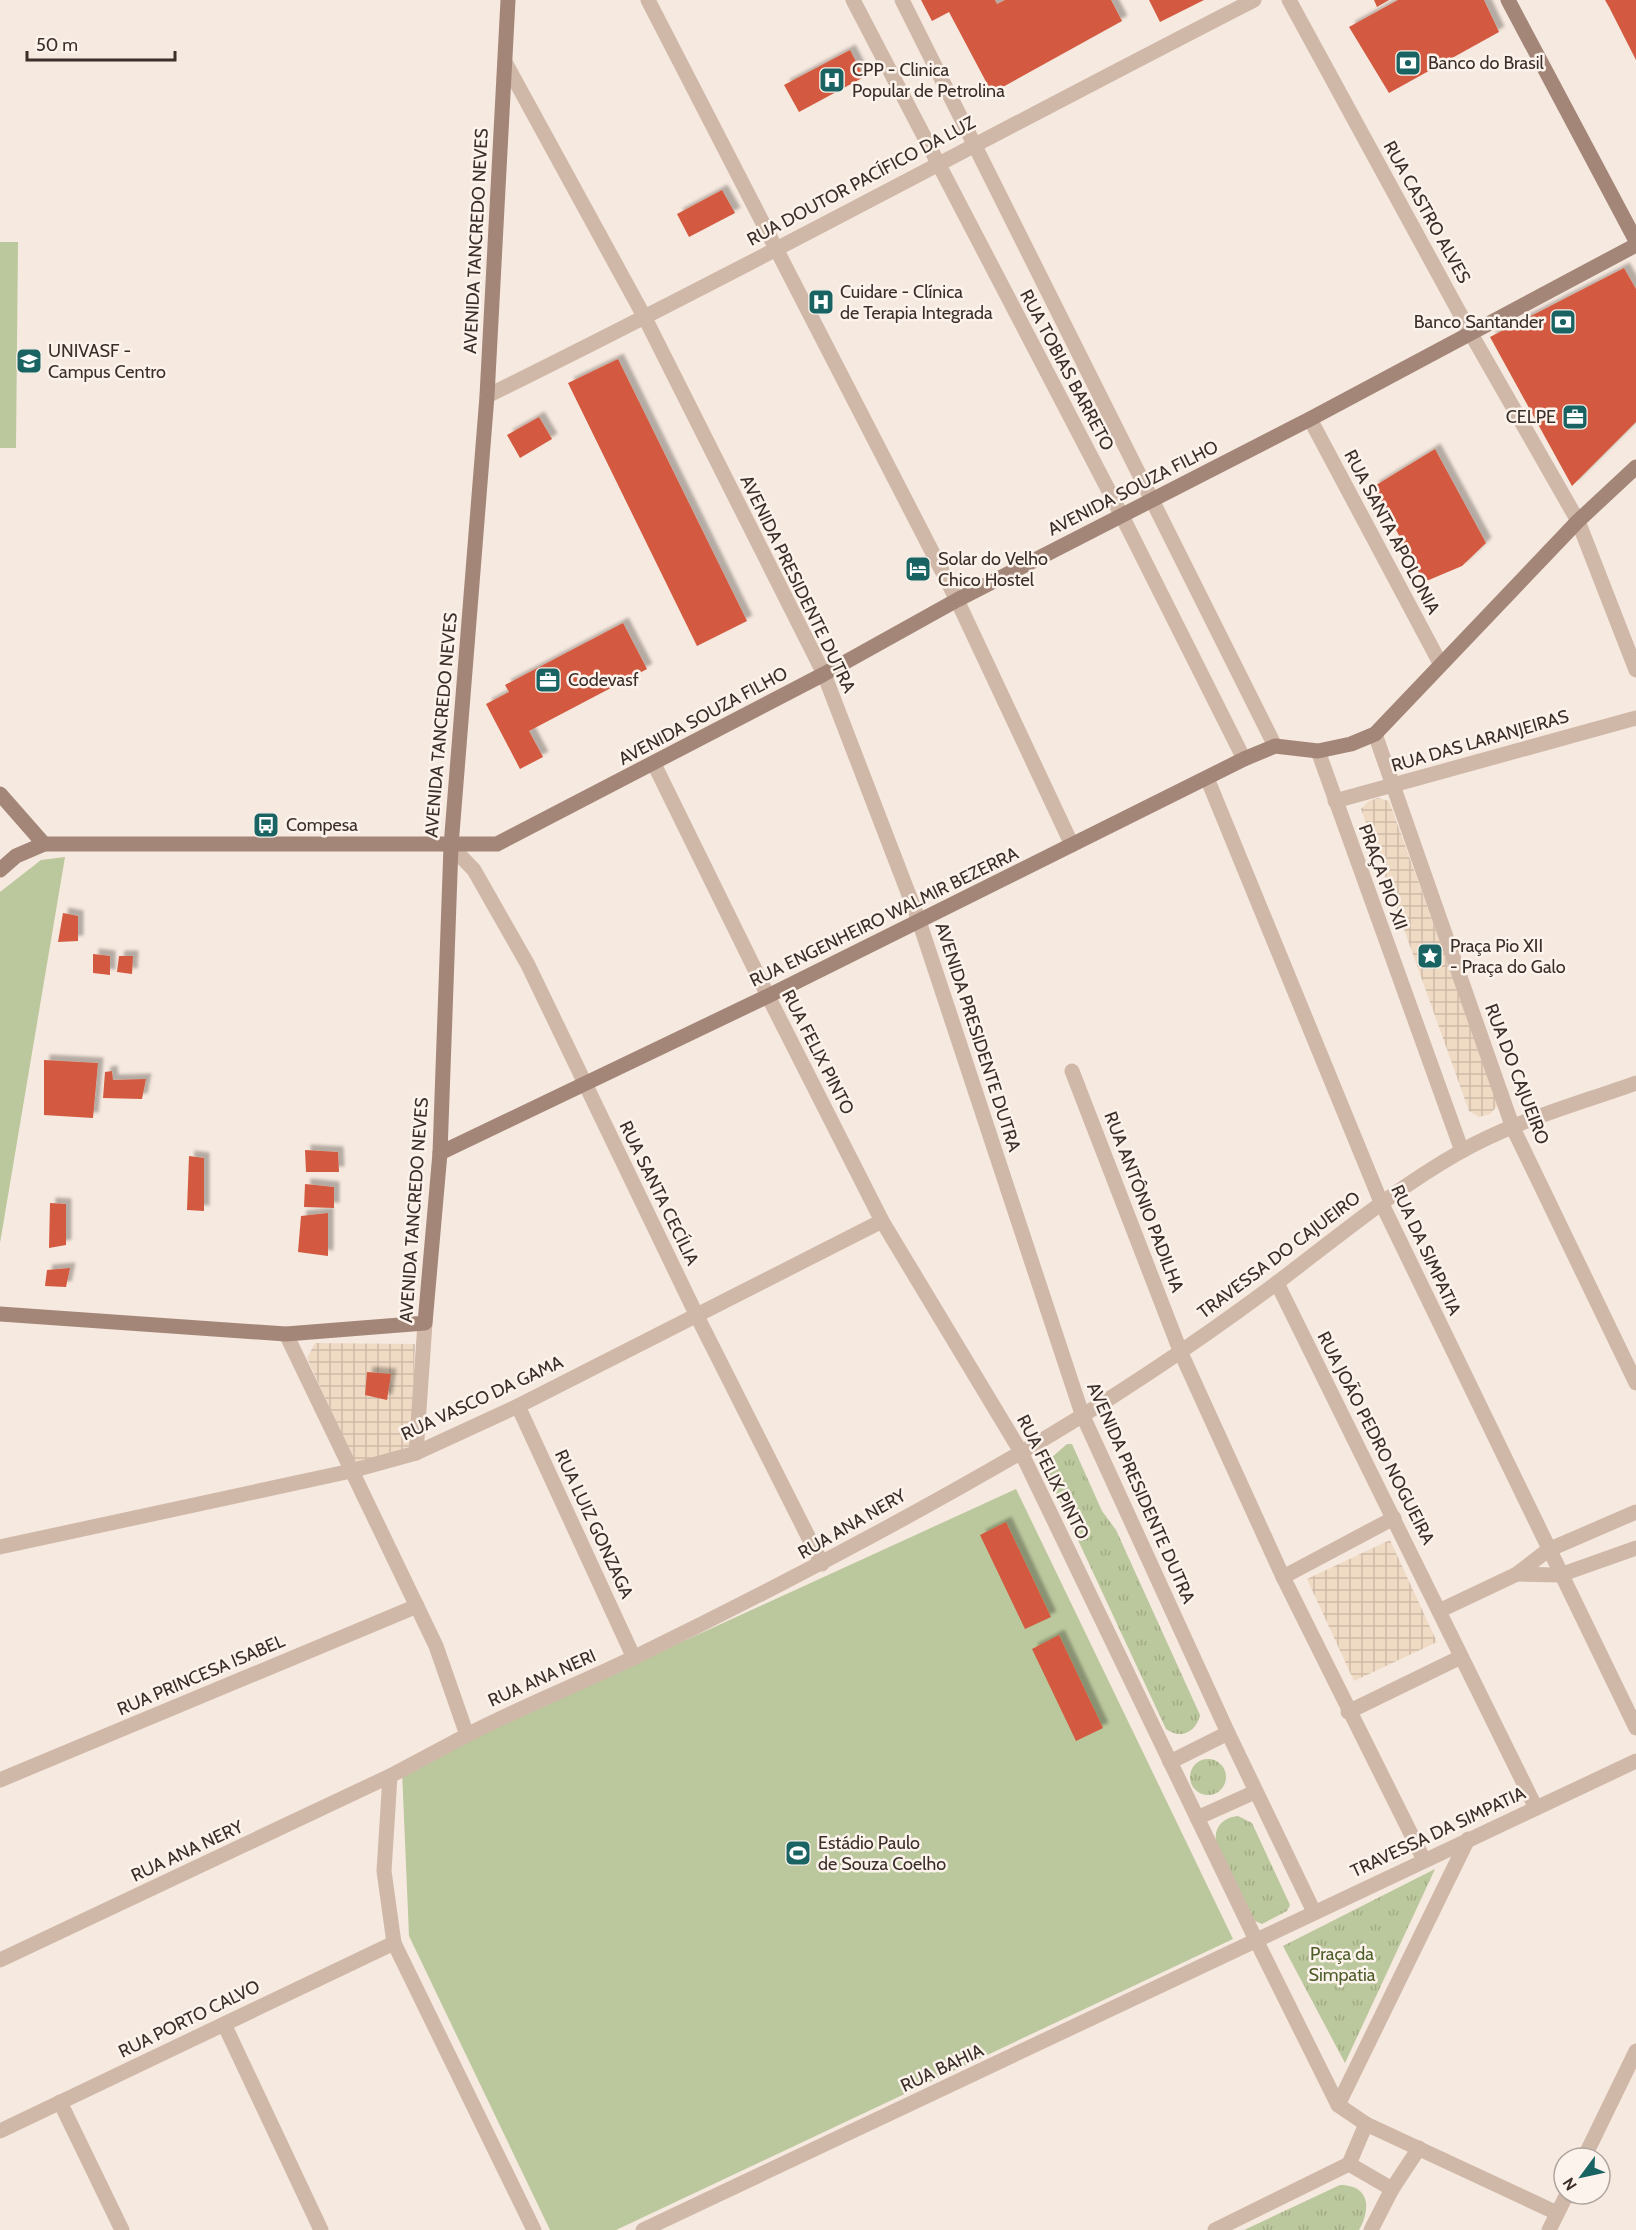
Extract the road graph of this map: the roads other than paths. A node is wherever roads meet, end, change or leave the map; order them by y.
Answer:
1 (508, 0) edge
2 (648, 0) edge
3 (854, 0) edge
4 (902, 0) edge
5 (1254, 0) edge
6 (1289, 0) edge
7 (1508, 0) edge
8 (505, 62) junction
9 (975, 143) junction
10 (938, 165) junction
11 (1636, 243) edge
12 (777, 247) junction
13 (645, 318) junction
14 (1470, 332) junction
15 (487, 396) junction
16 (1310, 419) junction
17 (1636, 467) edge
18 (1151, 500) junction
19 (1122, 516) junction
20 (1578, 521) junction
21 (957, 600) junction
22 (1440, 663) junction
23 (1636, 670) edge
24 (824, 674) junction
25 (1636, 718) edge
26 (1375, 734) junction
27 (1275, 746) junction
28 (1318, 751) junction
29 (1244, 759) junction
30 (654, 764) junction
31 (1207, 778) junction
32 (1392, 786) junction
33 (0, 794) edge
34 (1335, 801) junction
35 (44, 844) junction
36 (1072, 845) junction
37 (451, 846) junction
38 (0, 870) edge
39 (919, 921) junction
40 (768, 996) junction
41 (1072, 1071) dead end
42 (1636, 1083) edge
43 (585, 1085) junction
44 (1513, 1128) junction
45 (1462, 1151) junction
46 (440, 1153) junction
47 (1381, 1202) junction
48 (882, 1221) junction
49 (1277, 1283) junction
50 (0, 1314) edge
51 (697, 1316) junction
52 (425, 1323) junction
53 (286, 1334) junction
54 (1181, 1353) junction
55 (1636, 1383) edge
56 (518, 1406) junction
57 (1082, 1414) junction
58 (1021, 1452) junction
59 (416, 1453) junction
60 (351, 1471) junction
61 (1636, 1512) edge
62 (1394, 1518) junction
63 (0, 1547) edge
64 (1636, 1548) edge
65 (1548, 1550) junction
66 (822, 1564) junction
67 (1517, 1574) junction
68 (1560, 1575) junction
69 (1283, 1577) junction
70 (417, 1606) junction
71 (1441, 1610) junction
72 (1461, 1657) junction
73 (634, 1658) junction
74 (1348, 1712) junction
75 (1636, 1728) edge
76 (1228, 1733) junction
77 (467, 1734) junction
78 (1636, 1761) edge
79 (1170, 1762) junction
80 (390, 1776) junction
81 (0, 1780) edge
82 (1255, 1792) junction
83 (1536, 1808) junction
84 (1197, 1818) junction
85 (1468, 1839) junction
86 (1424, 1860) junction
87 (1314, 1912) junction
88 (1257, 1942) junction
89 (394, 1943) junction
90 (0, 1960) edge
91 (224, 2024) junction
92 (1636, 2051) edge
93 (60, 2102) junction
94 (1338, 2105) junction
95 (1366, 2124) junction
96 (0, 2131) edge
97 (1590, 2146) edge
98 (1419, 2148) junction
99 (1349, 2164) junction
100 (1392, 2189) junction
101 (1560, 2206) edge
102 (1557, 2213) junction
103 (122, 2230) edge
104 (321, 2230) edge
105 (534, 2230) edge
106 (643, 2230) edge
107 (1215, 2230) edge
108 (1371, 2230) edge
109 (1549, 2230) edge

1 - 8 main road, AVENIDA TANCREDO NEVES
2 - 12 street
3 - 10 street, RUA TOBIAS BARRETO
4 - 9 street, RUA TOBIAS BARRETO
5 - 9 street, RUA DOUTOR PACÍFICO DA LUZ
6 - 14 street, RUA CASTRO ALVES
7 - 11 main road
8 - 13 street, AVENIDA PRESIDENTE DUTRA
8 - 15 main road, AVENIDA TANCREDO NEVES
9 - 10 street, RUA DOUTOR PACÍFICO DA LUZ
9 - 18 street, RUA TOBIAS BARRETO
10 - 12 street, RUA DOUTOR PACÍFICO DA LUZ
10 - 19 street, RUA TOBIAS BARRETO
11 - 14 main road, AVENIDA SOUZA FILHO
12 - 13 street, RUA DOUTOR PACÍFICO DA LUZ
12 - 21 street
13 - 15 street, RUA DOUTOR PACÍFICO DA LUZ
13 - 24 street, AVENIDA PRESIDENTE DUTRA
14 - 16 main road, AVENIDA SOUZA FILHO
14 - 20 street, RUA CASTRO ALVES
15 - 37 main road, AVENIDA TANCREDO NEVES
16 - 18 main road, AVENIDA SOUZA FILHO
16 - 22 street, RUA SANTA APOLONIA
17 - 20 main road
18 - 19 main road, AVENIDA SOUZA FILHO
18 - 27 street, RUA TOBIAS BARRETO
19 - 21 main road, AVENIDA SOUZA FILHO
19 - 29 street, RUA TOBIAS BARRETO
20 - 22 main road
20 - 23 street, RUA CASTRO ALVES
21 - 24 main road, AVENIDA SOUZA FILHO
21 - 36 street
22 - 26 main road
24 - 30 main road, AVENIDA SOUZA FILHO
24 - 39 street, AVENIDA PRESIDENTE DUTRA
25 - 32 street, RUA DAS LARANJEIRAS
26 - 28 main road, RUA ENGENHEIRO WALMIR BEZERRA
26 - 32 street, RUA DO CAJUEIRO
27 - 28 main road, RUA ENGENHEIRO WALMIR BEZERRA
27 - 29 main road, RUA ENGENHEIRO WALMIR BEZERRA
28 - 34 street, PRAÇA PIO XII
29 - 31 main road, RUA ENGENHEIRO WALMIR BEZERRA
30 - 37 main road, AVENIDA SOUZA FILHO
30 - 40 street, RUA FELIX PINTO
31 - 36 main road, RUA ENGENHEIRO WALMIR BEZERRA
31 - 47 street, RUA DA SIMPATIA
32 - 34 street, RUA DAS LARANJEIRAS
32 - 44 street, RUA DO CAJUEIRO
33 - 35 main road
34 - 45 street, PRAÇA PIO XII
35 - 37 main road, AVENIDA SOUZA FILHO
35 - 38 main road
36 - 39 main road, RUA ENGENHEIRO WALMIR BEZERRA
37 - 43 street, RUA SANTA CECÍLIA
37 - 46 main road, AVENIDA TANCREDO NEVES
39 - 40 main road, RUA ENGENHEIRO WALMIR BEZERRA
39 - 57 street, AVENIDA PRESIDENTE DUTRA
40 - 43 main road, RUA ENGENHEIRO WALMIR BEZERRA
40 - 48 street, RUA FELIX PINTO
41 - 54 street, RUA ANTÔNIO PADILHA
42 - 44 street, TRAVESSA DO CAJUEIRO
43 - 46 main road, RUA ENGENHEIRO WALMIR BEZERRA
43 - 51 street, RUA SANTA CECÍLIA
44 - 45 street, TRAVESSA DO CAJUEIRO
44 - 55 street, RUA DO CAJUEIRO
45 - 47 street, TRAVESSA DO CAJUEIRO
46 - 52 main road, AVENIDA TANCREDO NEVES
47 - 49 street, TRAVESSA DO CAJUEIRO
47 - 65 street, RUA DA SIMPATIA
48 - 51 street, RUA VASCO DA GAMA
48 - 58 street, RUA FELIX PINTO
49 - 54 street, TRAVESSA DO CAJUEIRO
49 - 62 street, RUA JOÃO PEDRO NOGUEIRA
50 - 53 main road
51 - 56 street, RUA VASCO DA GAMA
51 - 66 street, RUA SANTA CECÍLIA
52 - 53 main road
52 - 59 street, AVENIDA TANCREDO NEVES
53 - 60 street
54 - 57 street, TRAVESSA DO CAJUEIRO
54 - 69 street, RUA ANTÔNIO PADILHA
56 - 59 street, RUA VASCO DA GAMA
56 - 73 street, RUA LUIZ GONZAGA
57 - 58 street, RUA ANA NERY
57 - 76 street, AVENIDA PRESIDENTE DUTRA
58 - 66 street, RUA ANA NERY
58 - 79 street, RUA FELIX PINTO
59 - 60 street, RUA VASCO DA GAMA
60 - 63 street, RUA VASCO DA GAMA
60 - 70 street
61 - 65 street
62 - 69 street
62 - 71 street, RUA JOÃO PEDRO NOGUEIRA
64 - 68 street
65 - 67 street
65 - 68 street, RUA DA SIMPATIA
66 - 73 street, RUA ANA NERY
67 - 68 street
67 - 71 street
68 - 75 street, RUA DA SIMPATIA
69 - 74 street, RUA ANTÔNIO PADILHA
70 - 77 street
70 - 81 street, RUA PRINCESA ISABEL
71 - 72 street, RUA JOÃO PEDRO NOGUEIRA
72 - 74 street
72 - 83 street, RUA JOÃO PEDRO NOGUEIRA
73 - 77 street, RUA ANA NERI
74 - 86 street, RUA ANTÔNIO PADILHA
76 - 79 street
76 - 82 street, AVENIDA PRESIDENTE DUTRA
77 - 80 street, RUA ANA NERI
78 - 83 street, TRAVESSA DA SIMPATIA
79 - 84 street, RUA FELIX PINTO
80 - 89 street
80 - 90 street, RUA ANA NERY
82 - 84 street
82 - 87 street, AVENIDA PRESIDENTE DUTRA
83 - 85 street, TRAVESSA DA SIMPATIA
84 - 88 street, RUA FELIX PINTO
85 - 86 street, TRAVESSA DA SIMPATIA
85 - 94 street
86 - 87 street, TRAVESSA DA SIMPATIA
87 - 88 street, TRAVESSA DA SIMPATIA
88 - 94 street, RUA FELIX PINTO
88 - 106 street, RUA BAHIA
89 - 91 street, RUA PORTO CALVO
89 - 105 street
91 - 93 street, RUA PORTO CALVO
91 - 104 street
92 - 97 street
93 - 96 street, RUA PORTO CALVO
93 - 103 street
94 - 95 street, RUA FELIX PINTO
95 - 98 street, RUA FELIX PINTO
95 - 99 street
98 - 100 street
98 - 102 street, RUA FELIX PINTO
99 - 100 street
99 - 107 street
100 - 108 street
101 - 102 street
102 - 109 street

